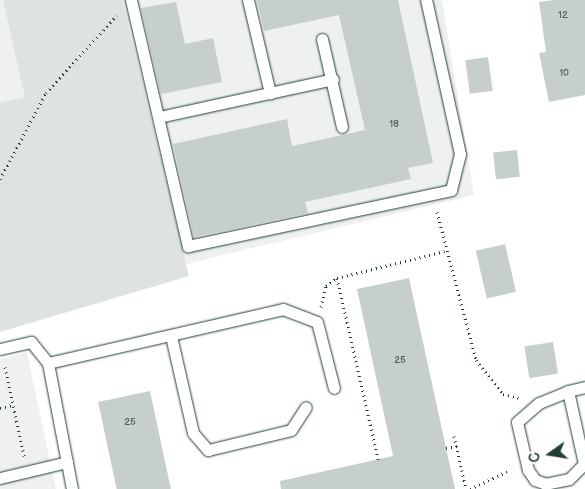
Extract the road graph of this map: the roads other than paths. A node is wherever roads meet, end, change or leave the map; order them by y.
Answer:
1 (131, 0) edge
2 (248, 0) edge
3 (426, 0) edge
4 (322, 38) dead end
5 (333, 79) junction
6 (270, 93) junction
7 (159, 117) junction
8 (342, 126) dead end
9 (171, 336) junction
10 (0, 349) edge
11 (48, 363) junction
12 (585, 387) edge
13 (334, 388) dead end
14 (568, 391) junction
15 (306, 406) dead end
16 (67, 462) junction
17 (0, 478) edge
18 (72, 489) edge

1 - 7 lane
2 - 6 lane
3 - 7 lane
4 - 5 lane
5 - 6 lane
5 - 8 lane
6 - 7 lane
9 - 11 lane
9 - 13 lane
9 - 15 lane
10 - 11 lane
11 - 16 lane
12 - 14 lane
14 - 14 lane
16 - 17 lane
16 - 18 lane

